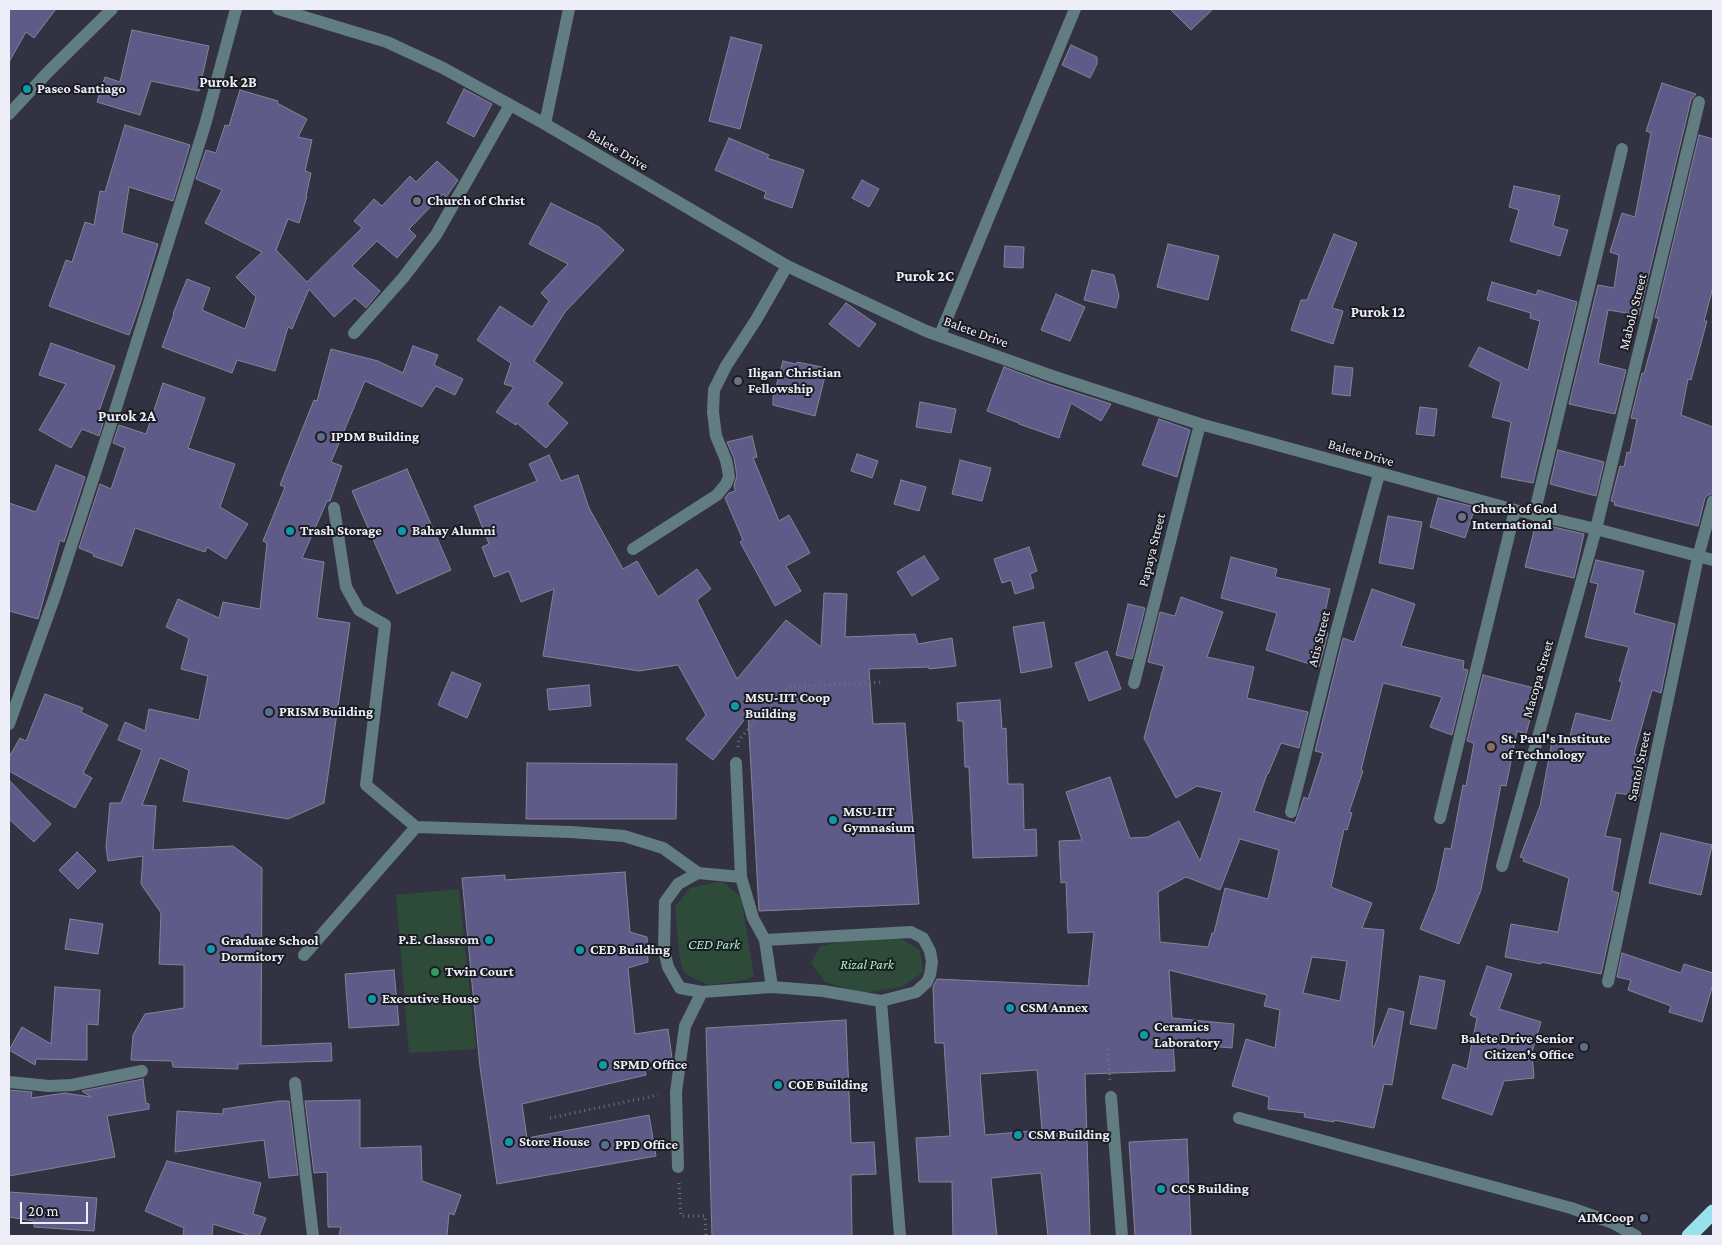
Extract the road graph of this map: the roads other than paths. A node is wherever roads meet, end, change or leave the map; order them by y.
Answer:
1 (112, 9) edge
2 (236, 9) edge
3 (278, 9) edge
4 (569, 9) edge
5 (1075, 9) edge
6 (1699, 102) dead end
7 (510, 106) junction
8 (9, 114) edge
9 (545, 124) junction
10 (1622, 149) dead end
11 (787, 266) junction
12 (354, 333) dead end
13 (940, 335) junction
14 (1200, 424) junction
15 (1379, 474) junction
16 (1713, 501) edge
17 (334, 508) dead end
18 (1515, 510) junction
19 (1534, 515) junction
20 (1596, 529) junction
21 (633, 548) dead end
22 (1698, 557) junction
23 (1713, 560) edge
24 (1134, 683) dead end
25 (9, 724) edge
26 (736, 763) road end
27 (1291, 812) dead end
28 (1440, 818) dead end
29 (416, 827) junction
30 (1502, 866) dead end
31 (698, 872) junction
32 (741, 878) junction
33 (765, 940) junction
34 (304, 955) dead end
35 (1608, 982) dead end
36 (772, 987) junction
37 (702, 992) junction
38 (881, 1001) junction
39 (142, 1071) dead end
40 (9, 1082) edge
41 (295, 1083) dead end
42 (1111, 1097) road end
43 (1238, 1118) dead end
44 (678, 1167) road end
45 (1713, 1212) edge
46 (313, 1236) edge
47 (900, 1236) edge
48 (1122, 1236) edge
49 (1636, 1236) edge
50 (1688, 1236) edge

1 - 8 street
2 - 25 street
3 - 7 street, Balete Drive
4 - 9 street
5 - 13 street
6 - 20 street, Mabolo Street
7 - 9 street, Balete Drive
7 - 12 street
9 - 11 street, Balete Drive
10 - 19 street
11 - 13 street, Balete Drive
11 - 21 street
13 - 14 street, Balete Drive
14 - 15 street, Balete Drive
14 - 24 street, Papaya Street
15 - 18 street, Balete Drive
15 - 27 street, Atis Street
16 - 22 street, Santol Street
17 - 29 street
18 - 19 street, Balete Drive
18 - 28 street
19 - 20 street, Balete Drive
20 - 22 street, Balete Drive
20 - 30 street, Macopa Street
22 - 23 street, Balete Drive
22 - 35 street, Santol Street
26 - 32 street
29 - 31 street
29 - 34 street
31 - 32 street
31 - 37 street
32 - 33 street
33 - 36 street
33 - 38 street
36 - 37 street
36 - 38 street
37 - 44 street
38 - 47 street
39 - 40 street
41 - 46 street
42 - 48 street
43 - 49 street
45 - 50 highway

